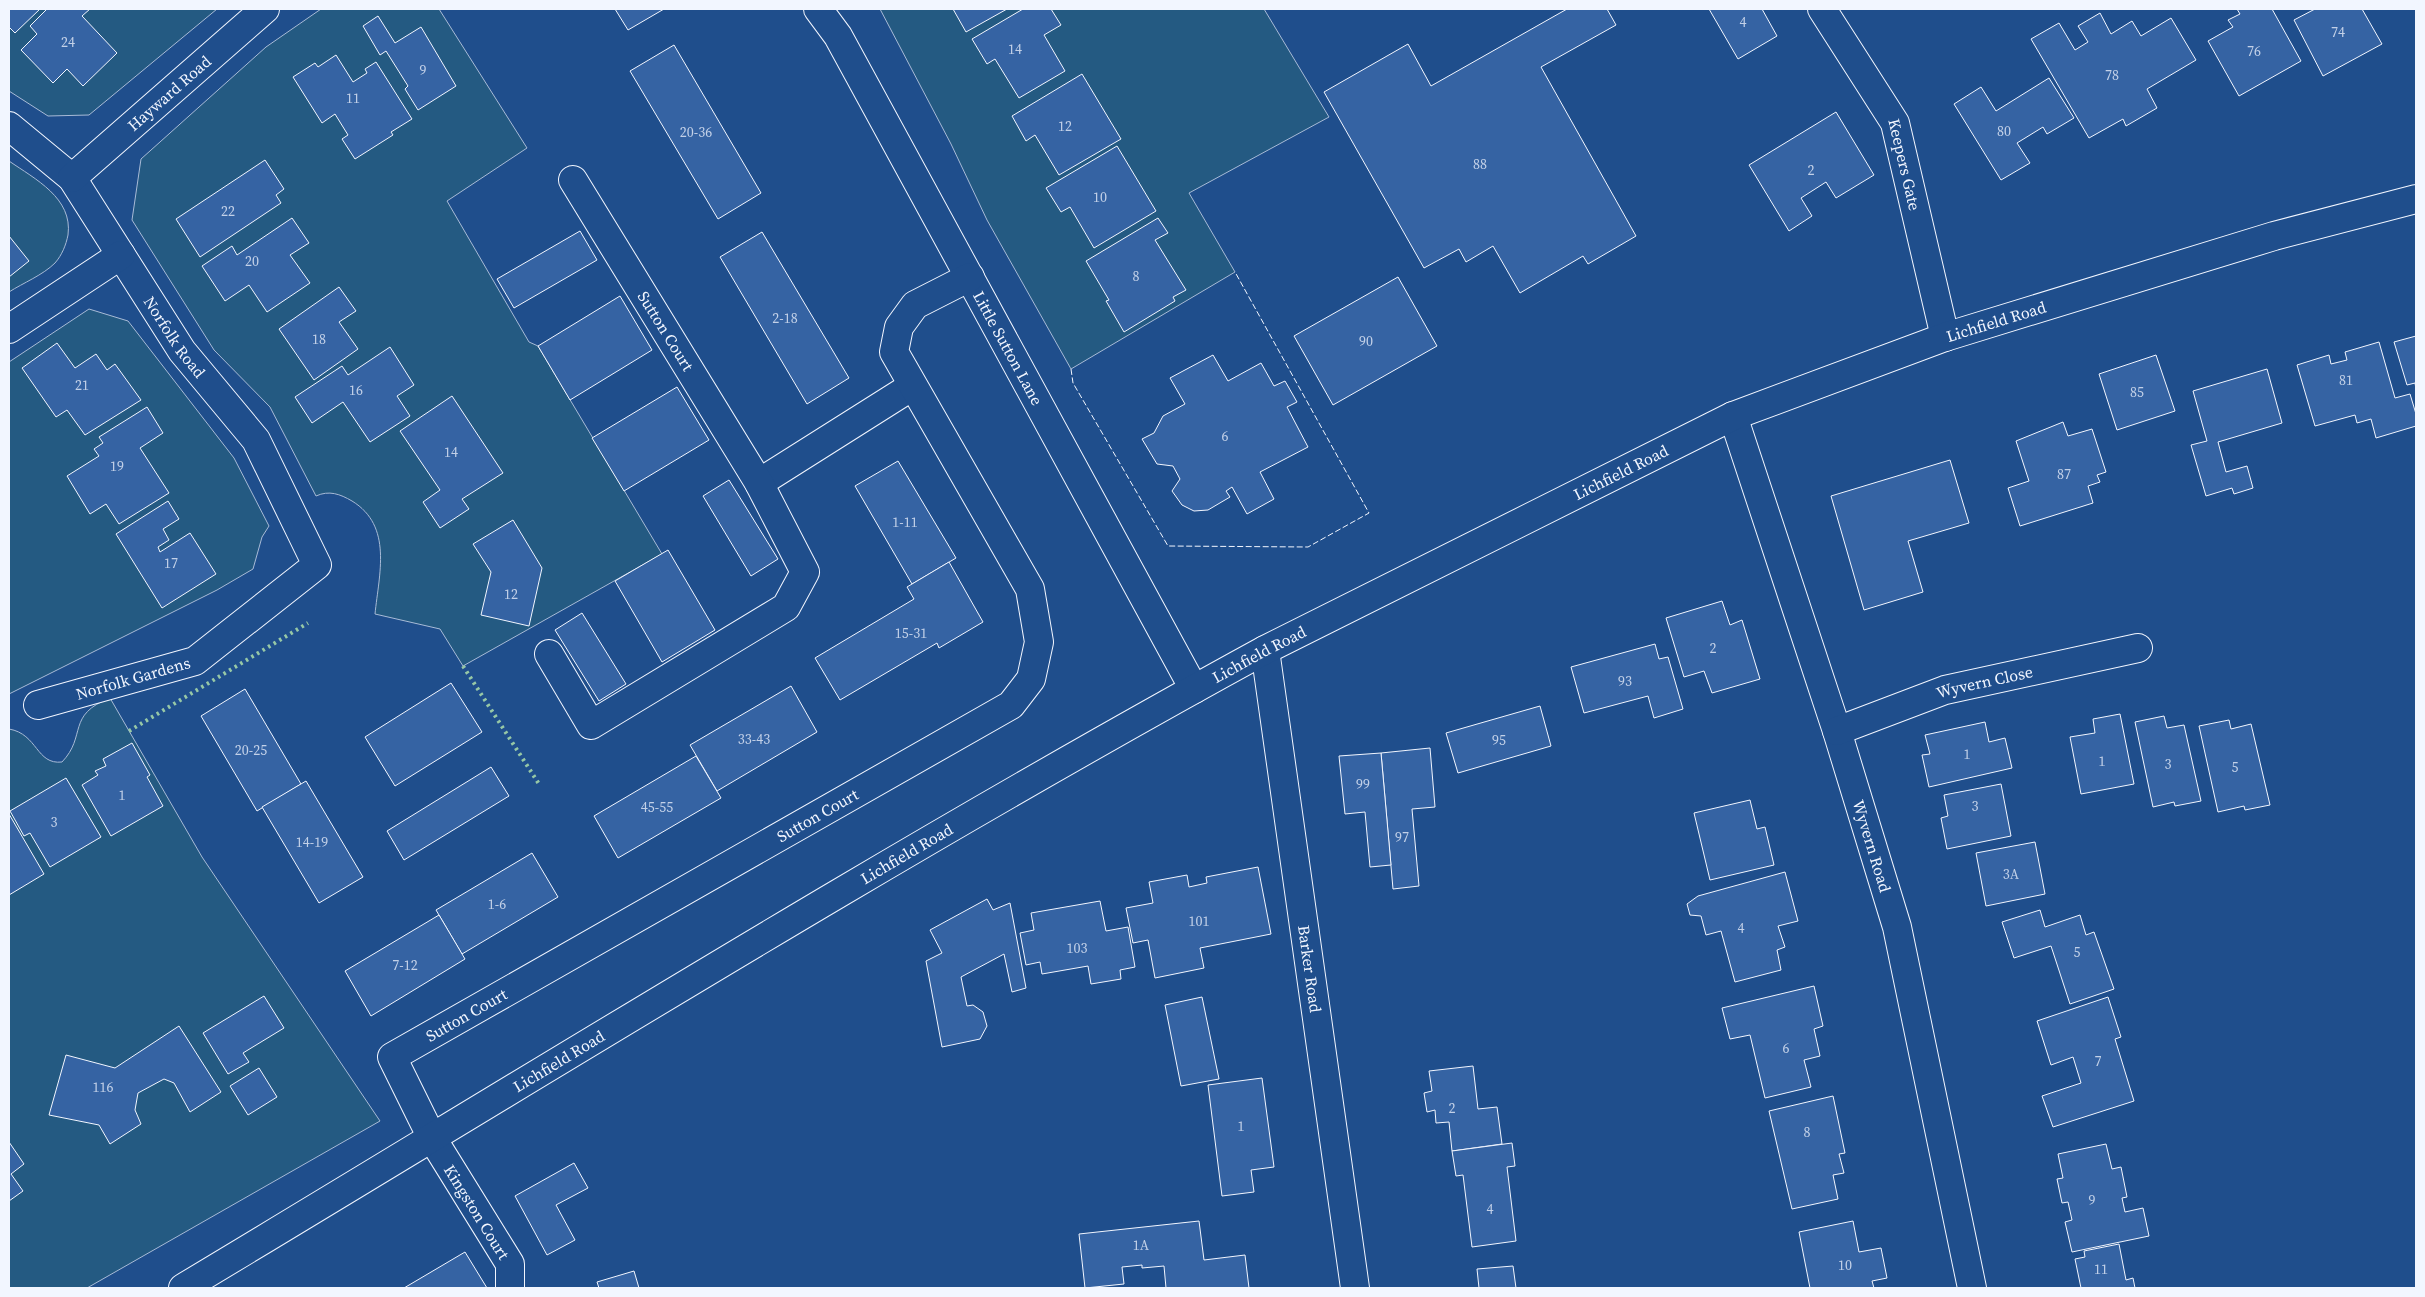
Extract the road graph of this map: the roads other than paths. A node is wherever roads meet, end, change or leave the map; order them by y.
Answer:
1 (265, 9) edge
2 (818, 9) edge
3 (1822, 9) edge
4 (9, 126) edge
5 (72, 178) junction
6 (573, 180) dead end
7 (2416, 199) edge
8 (121, 255) junction
9 (970, 277) junction
10 (9, 329) edge
11 (1946, 336) junction
12 (912, 387) junction
13 (1733, 416) junction
14 (759, 483) junction
15 (317, 565) joint
16 (2138, 648) dead end
17 (1265, 650) junction
18 (549, 654) dead end
19 (1194, 689) junction
20 (38, 706) dead end
21 (1837, 731) junction
22 (432, 1138) junction
23 (182, 1288) edge
24 (510, 1288) edge
25 (1355, 1288) edge
26 (1972, 1288) edge

1 - 5 street, Hayward Road
2 - 9 street, Little Sutton Lane
3 - 11 street, Keepers Gate
4 - 5 street, Norfolk Road
5 - 8 street, Norfolk Road
6 - 14 street, Sutton Court
7 - 11 street, Lichfield Road
8 - 10 street
8 - 15 street, Norfolk Road
9 - 12 street, Sutton Court
9 - 19 street, Little Sutton Lane
11 - 13 street, Lichfield Road
12 - 14 street
12 - 22 street, Sutton Court
13 - 17 street, Lichfield Road
13 - 21 street, Wyvern Road
14 - 18 street, Sutton Court
15 - 20 street, Norfolk Gardens
16 - 21 street, Wyvern Close
17 - 19 street, Lichfield Road
17 - 25 street, Barker Road
19 - 22 street, Lichfield Road
21 - 26 street, Wyvern Road
22 - 23 street, Lichfield Road
22 - 24 street, Kingston Court

